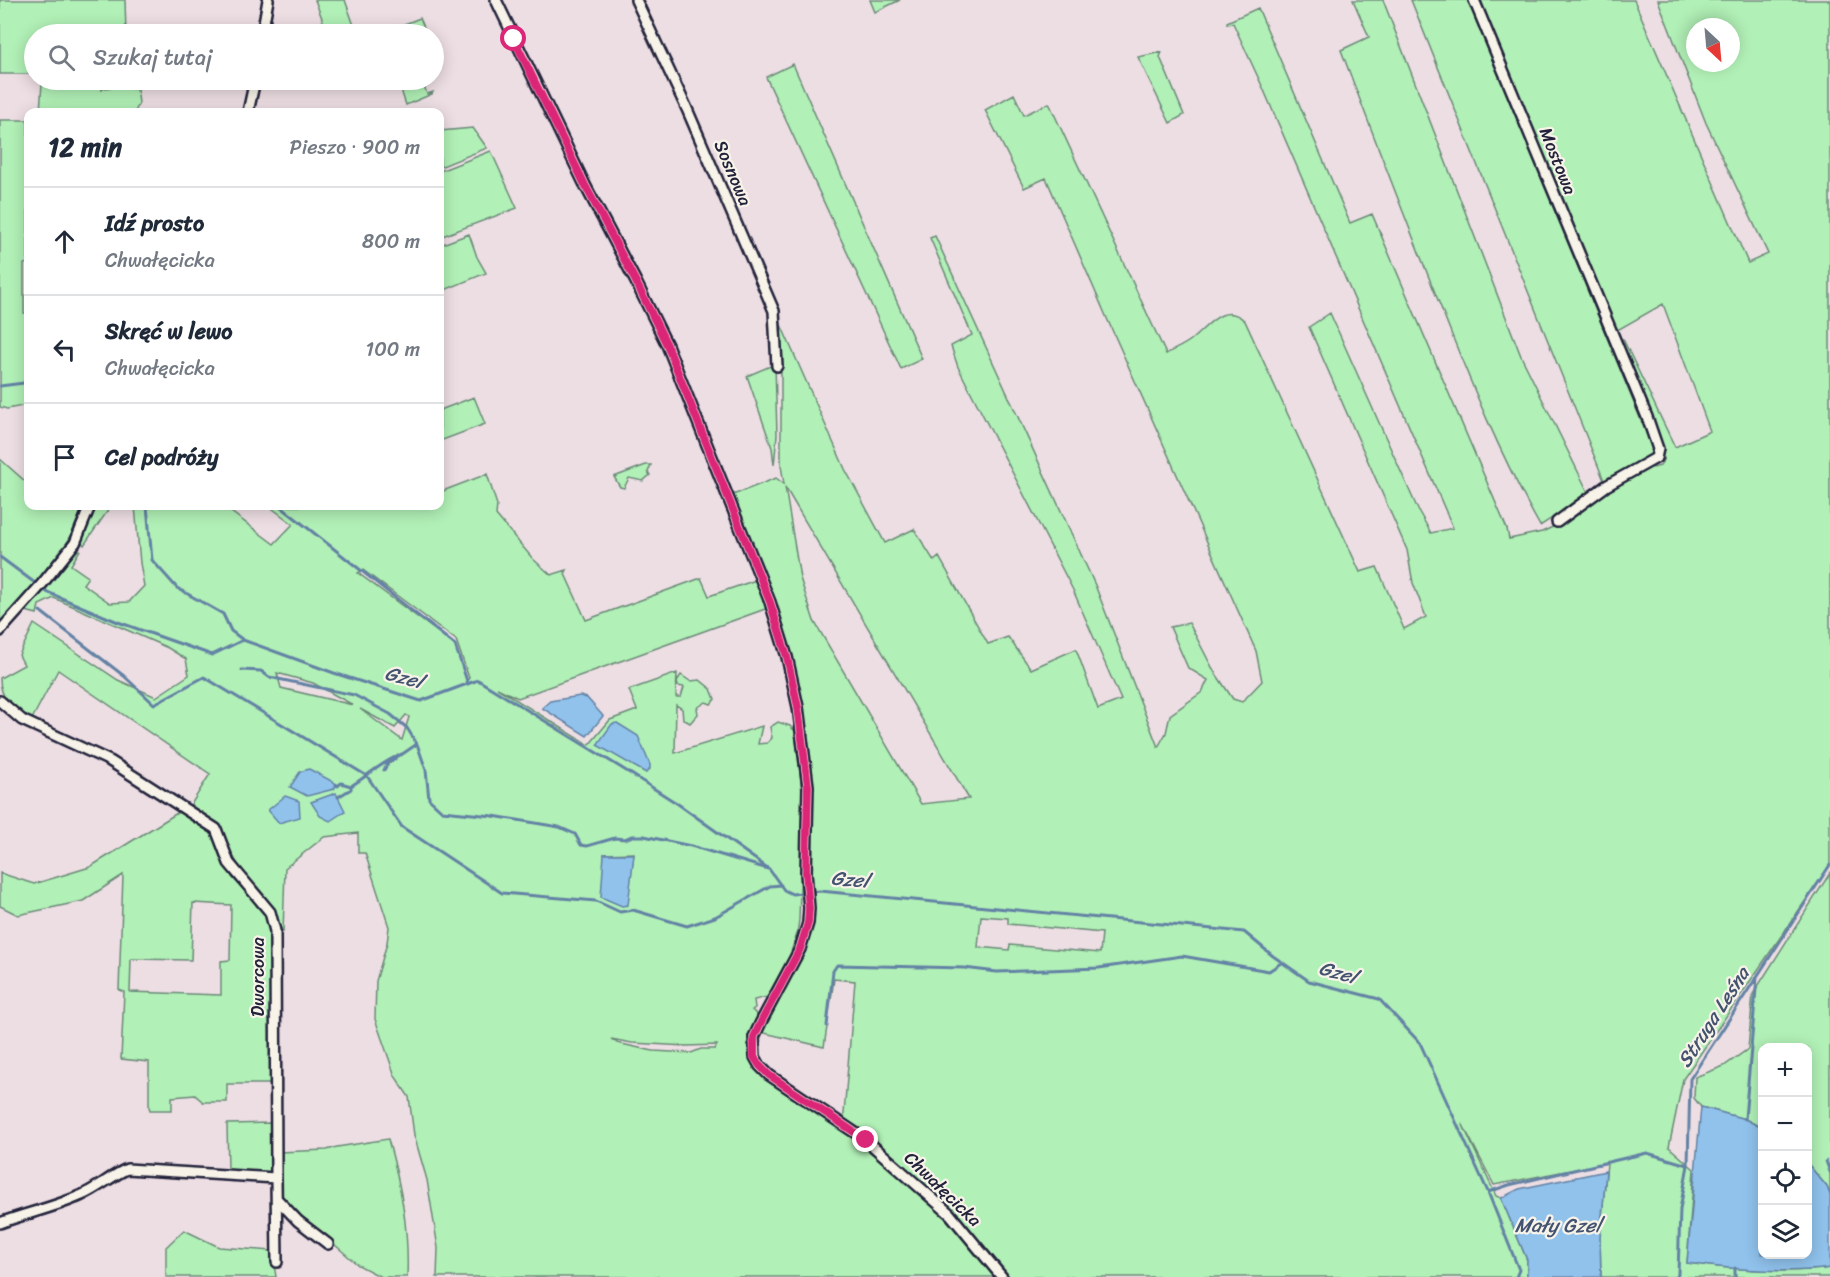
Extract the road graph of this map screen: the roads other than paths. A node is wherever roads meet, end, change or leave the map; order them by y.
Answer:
1 (268, 0) edge
2 (496, 0) edge
3 (636, 0) edge
4 (1474, 0) edge
5 (264, 24) edge
6 (253, 90) edge
7 (249, 108) edge
8 (777, 366) dead end
9 (88, 510) edge
10 (1557, 522) dead end
11 (0, 631) edge
12 (0, 702) edge
13 (276, 1178) junction
14 (277, 1199) junction
15 (0, 1223) edge
16 (328, 1245) dead end
17 (277, 1263) dead end
18 (1002, 1277) edge

1 - 5 street
2 - 18 street, Chwałęcicka
3 - 8 street, Sosnowa
4 - 10 street, Mostowa
6 - 7 street
9 - 11 street
12 - 13 street, Dworcowa
13 - 14 street, Dworcowa
13 - 15 street
14 - 16 street
14 - 17 street, Dworcowa

